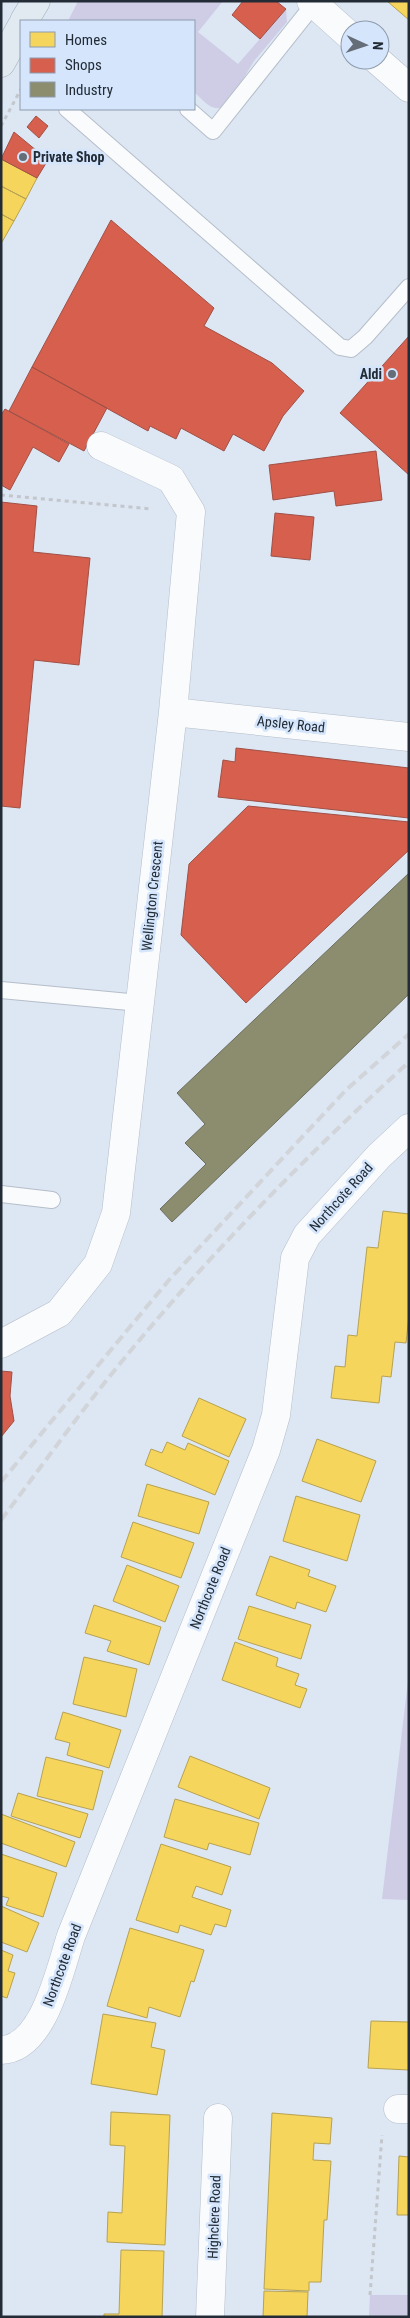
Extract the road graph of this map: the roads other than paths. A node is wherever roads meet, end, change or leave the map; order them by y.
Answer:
1 (36, 1) edge
2 (313, 3) edge
3 (25, 20) edge
4 (340, 27) edge
5 (20, 29) edge
6 (1, 63) edge
7 (389, 70) edge
8 (409, 88) edge
9 (68, 110) edge
10 (189, 110) edge
11 (409, 287) edge
12 (101, 446) dead end
13 (172, 712) junction
14 (409, 737) edge
15 (1, 990) edge
16 (140, 1003) junction
17 (409, 1128) edge
18 (1, 1194) edge
19 (52, 1200) dead end
20 (1, 1344) edge
21 (1, 2050) edge
22 (218, 2118) dead end
23 (210, 2317) edge

1 - 3 main road
2 - 4 street
2 - 10 lane
5 - 6 main road
7 - 8 street
9 - 11 lane
12 - 13 street, Wellington Crescent
13 - 14 street, Apsley Road
13 - 16 street, Wellington Crescent
15 - 16 lane
16 - 20 street, Wellington Crescent
17 - 21 street, Northcote Road
18 - 19 lane
22 - 23 street, Highclere Road

